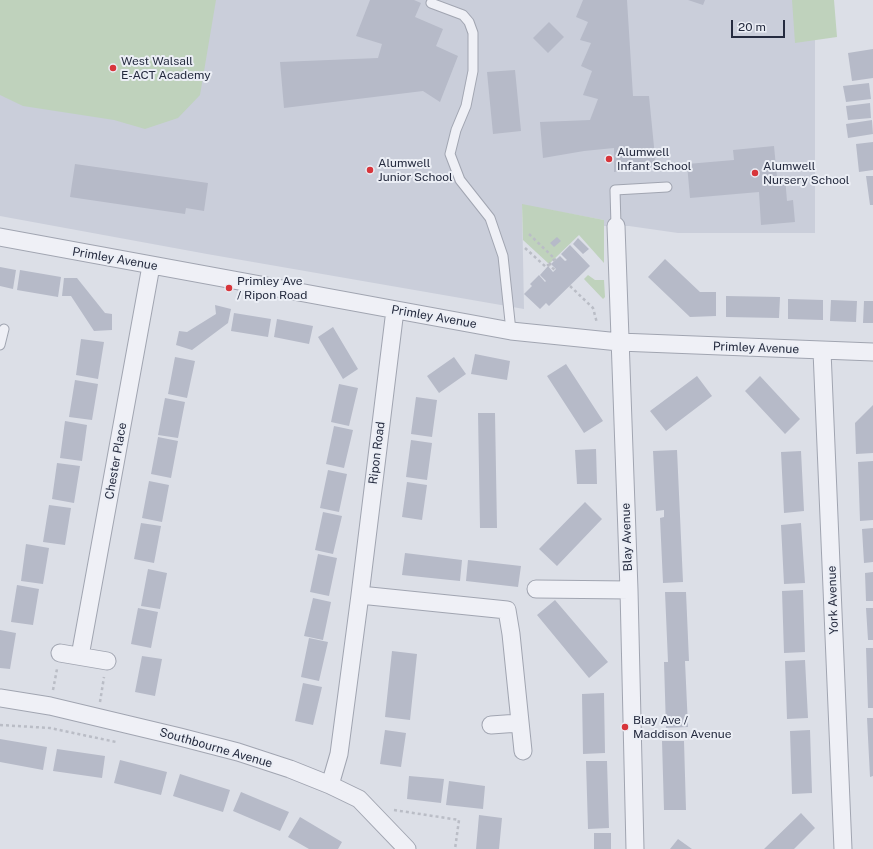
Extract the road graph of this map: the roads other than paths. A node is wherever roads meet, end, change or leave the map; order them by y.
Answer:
1 (432, 3) dead end
2 (667, 187) dead end
3 (616, 226) joint
4 (0, 237) edge
5 (151, 266) junction
6 (395, 310) junction
7 (4, 329) dead end
8 (511, 331) junction
9 (619, 342) junction
10 (0, 345) edge
11 (822, 351) junction
12 (873, 352) edge
13 (536, 589) dead end
14 (629, 590) junction
15 (360, 595) junction
16 (60, 653) road end
17 (80, 656) junction
18 (107, 661) road end
19 (0, 698) edge
20 (519, 723) junction
21 (491, 725) dead end
22 (522, 751) dead end
23 (330, 785) junction
24 (407, 849) edge
25 (635, 849) edge
26 (843, 849) edge

1 - 8 lane
2 - 3 lane
3 - 9 street, Blay Avenue
4 - 5 street, Primley Avenue
5 - 6 street, Primley Avenue
5 - 17 street, Chester Place
6 - 8 street, Primley Avenue
6 - 15 street, Ripon Road
7 - 10 lane
8 - 9 street, Primley Avenue
9 - 11 street, Primley Avenue
9 - 14 street, Blay Avenue
11 - 12 street, Primley Avenue
11 - 26 street, York Avenue
13 - 14 street
14 - 25 street, Blay Avenue
15 - 20 street
15 - 23 street, Ripon Road
16 - 17 street
17 - 18 street
19 - 23 street, Southbourne Avenue
20 - 21 street
20 - 22 street
23 - 24 street, Southbourne Avenue

